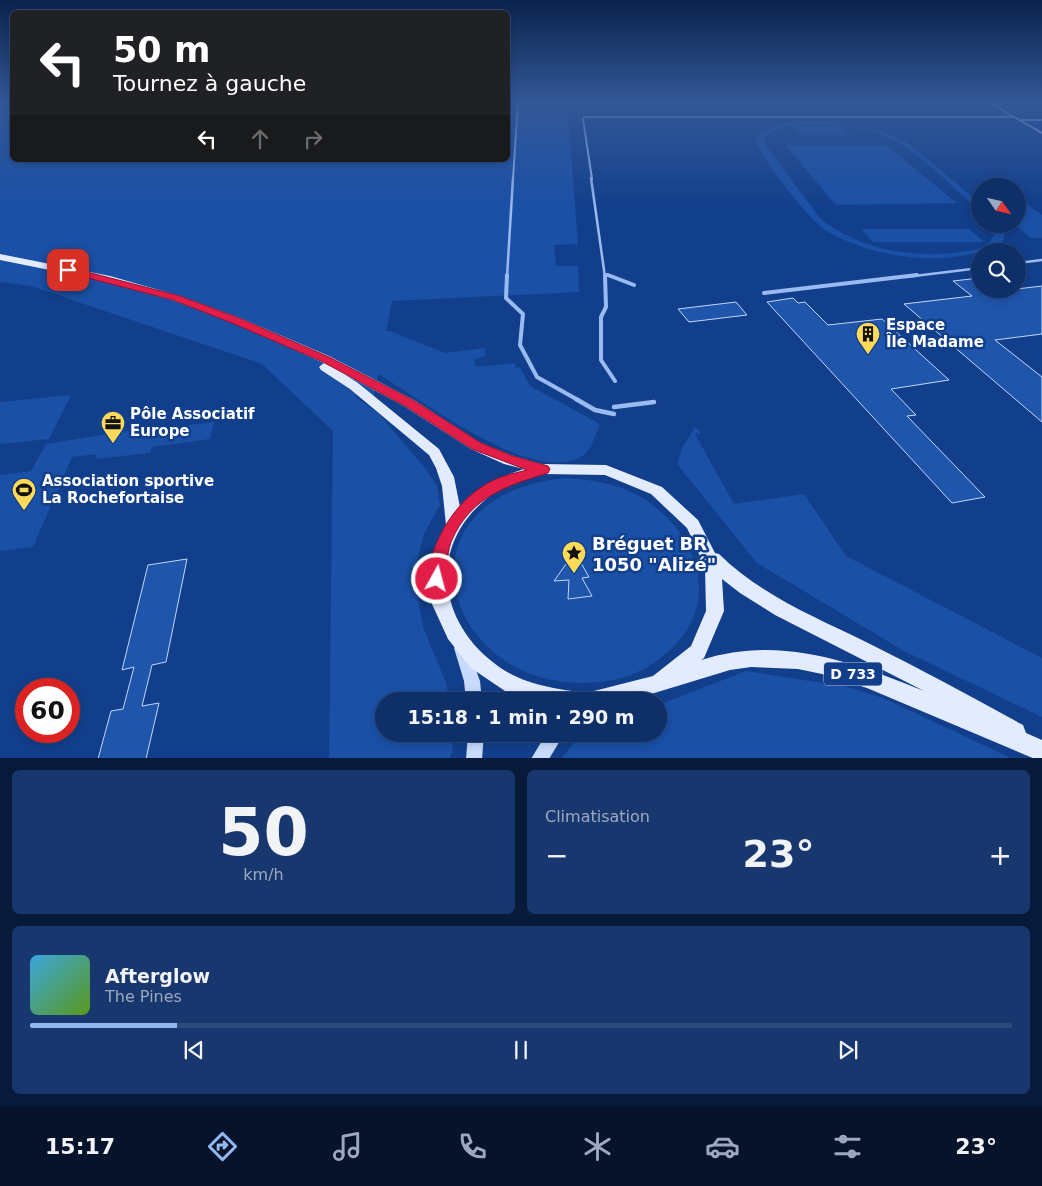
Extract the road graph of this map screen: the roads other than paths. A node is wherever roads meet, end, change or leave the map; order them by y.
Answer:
1 (516, 137) edge
2 (586, 137) edge
3 (0, 257) edge
4 (1042, 260) edge
5 (1026, 262) edge
6 (971, 269) edge
7 (605, 274) junction
8 (634, 285) dead end
9 (764, 293) dead end
10 (282, 341) junction
11 (615, 381) dead end
12 (654, 402) dead end
13 (614, 407) dead end
14 (614, 414) dead end
15 (543, 469) junction
16 (454, 523) junction
17 (712, 558) junction
18 (458, 640) junction
19 (654, 686) junction
20 (473, 692) edge
21 (531, 692) edge
22 (639, 692) edge
23 (475, 742) edge
24 (550, 742) edge
25 (1042, 746) edge
26 (1042, 751) edge
27 (474, 758) edge
28 (539, 758) edge

1 - 14 lane
2 - 7 lane
3 - 10 main road
4 - 5 lane
6 - 9 lane
7 - 8 lane
7 - 11 lane
10 - 15 main road
10 - 16 main road
12 - 13 lane
15 - 16 main road
15 - 17 main road
16 - 18 main road
17 - 19 main road
17 - 25 main road, D 733
18 - 20 street
18 - 21 main road
19 - 22 main road
19 - 26 main road, D 733
23 - 27 street
24 - 28 street

